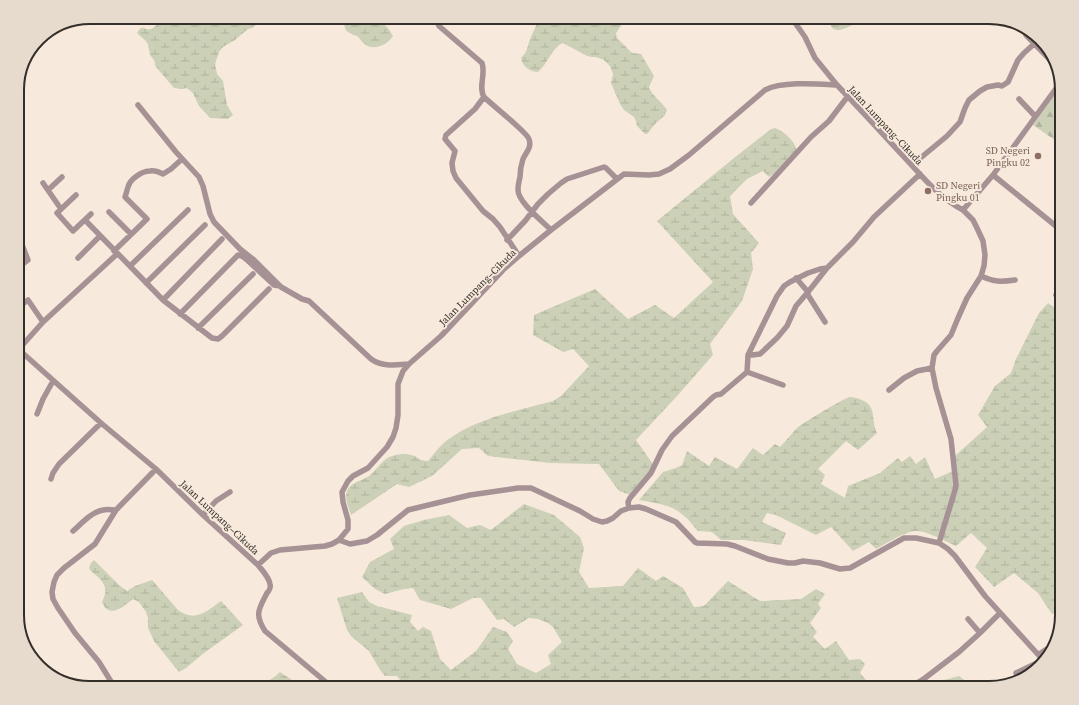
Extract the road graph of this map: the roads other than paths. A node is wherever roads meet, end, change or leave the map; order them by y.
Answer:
1 (438, 24) edge
2 (796, 24) edge
3 (1026, 35) dead end
4 (1034, 44) junction
5 (1043, 53) edge
6 (838, 85) junction
7 (1055, 90) edge
8 (848, 96) junction
9 (484, 97) junction
10 (1018, 99) dead end
11 (138, 104) dead end
12 (1035, 116) junction
13 (182, 159) junction
14 (912, 165) junction
15 (920, 174) junction
16 (993, 175) junction
17 (62, 177) dead end
18 (617, 179) junction
19 (43, 183) dead end
20 (48, 190) junction
21 (76, 195) dead end
22 (752, 203) dead end
23 (61, 209) junction
24 (188, 210) dead end
25 (963, 210) junction
26 (532, 211) junction
27 (109, 212) dead end
28 (91, 214) dead end
29 (85, 220) junction
30 (205, 225) dead end
31 (1055, 225) edge
32 (551, 230) junction
33 (131, 234) junction
34 (100, 236) junction
35 (222, 239) dead end
36 (507, 240) junction
37 (24, 250) edge
38 (116, 252) junction
39 (519, 256) junction
40 (78, 258) dead end
41 (24, 263) edge
42 (130, 266) junction
43 (826, 268) junction
44 (253, 274) dead end
45 (981, 276) junction
46 (796, 278) junction
47 (1015, 280) dead end
48 (146, 283) junction
49 (281, 287) junction
50 (268, 289) dead end
51 (808, 292) junction
52 (162, 300) junction
53 (24, 303) edge
54 (180, 314) junction
55 (43, 322) junction
56 (825, 322) dead end
57 (198, 328) junction
58 (24, 343) edge
59 (24, 354) edge
60 (748, 355) junction
61 (409, 364) junction
62 (932, 368) junction
63 (747, 372) junction
64 (53, 381) junction
65 (783, 385) dead end
66 (889, 390) dead end
67 (37, 414) dead end
68 (101, 423) junction
69 (156, 469) junction
70 (51, 479) dead end
71 (230, 492) dead end
72 (629, 508) junction
73 (116, 510) junction
74 (203, 515) junction
75 (73, 531) dead end
76 (339, 540) junction
77 (939, 543) junction
78 (258, 565) junction
79 (1000, 613) junction
80 (968, 619) dead end
81 (980, 633) junction
82 (1045, 650) edge
83 (1039, 654) junction
84 (1041, 656) edge
85 (1033, 665) edge
86 (1016, 673) dead end
87 (111, 681) edge
88 (325, 681) edge
89 (920, 681) edge

1 - 9 street
2 - 6 street
3 - 4 street
4 - 5 street
4 - 14 street
6 - 8 street, Jalan Lumpang–Cikuda
6 - 18 street, Jalan Lumpang–Cikuda
7 - 12 street
8 - 14 street, Jalan Lumpang–Cikuda
8 - 22 street
9 - 26 street
9 - 36 street
10 - 12 street
11 - 13 street
12 - 16 street
13 - 33 street
13 - 49 street
14 - 15 street, Jalan Lumpang–Cikuda
15 - 25 street, Jalan Lumpang–Cikuda
15 - 43 street
16 - 25 street
16 - 31 street
17 - 20 street
18 - 26 street
18 - 32 street, Jalan Lumpang–Cikuda
19 - 20 street
20 - 23 street
21 - 23 street
23 - 29 street
24 - 42 street
25 - 45 street, Jalan Lumpang–Cikuda
26 - 32 street
26 - 36 street
27 - 33 street
28 - 29 street
29 - 34 street
30 - 48 street
32 - 39 street, Jalan Lumpang–Cikuda
33 - 38 street
34 - 38 street
34 - 40 street
35 - 52 street
36 - 39 street
37 - 41 street
38 - 42 street
38 - 55 street
39 - 61 street, Jalan Lumpang–Cikuda
42 - 48 street
43 - 46 street
43 - 51 street
44 - 57 street
45 - 47 street
45 - 62 street
46 - 51 street
46 - 60 street
48 - 52 street
49 - 54 street
49 - 61 street
50 - 57 street
51 - 56 street
51 - 60 street
52 - 54 street
53 - 55 street
54 - 57 street
55 - 58 street
59 - 64 street, Jalan Lumpang–Cikuda
60 - 63 street
61 - 76 street, Jalan Lumpang–Cikuda
62 - 66 street
62 - 77 street
63 - 65 street
63 - 72 street
64 - 67 street
64 - 68 street, Jalan Lumpang–Cikuda
68 - 69 street, Jalan Lumpang–Cikuda
68 - 70 street
69 - 73 street
69 - 74 street, Jalan Lumpang–Cikuda
71 - 74 street
72 - 76 street
72 - 77 street
73 - 75 street
73 - 87 street
74 - 78 street, Jalan Lumpang–Cikuda
76 - 78 street, Jalan Lumpang–Cikuda
77 - 79 street
78 - 88 street
79 - 81 street
79 - 83 street
80 - 81 street
81 - 89 street
82 - 83 street
83 - 84 street
85 - 86 street

